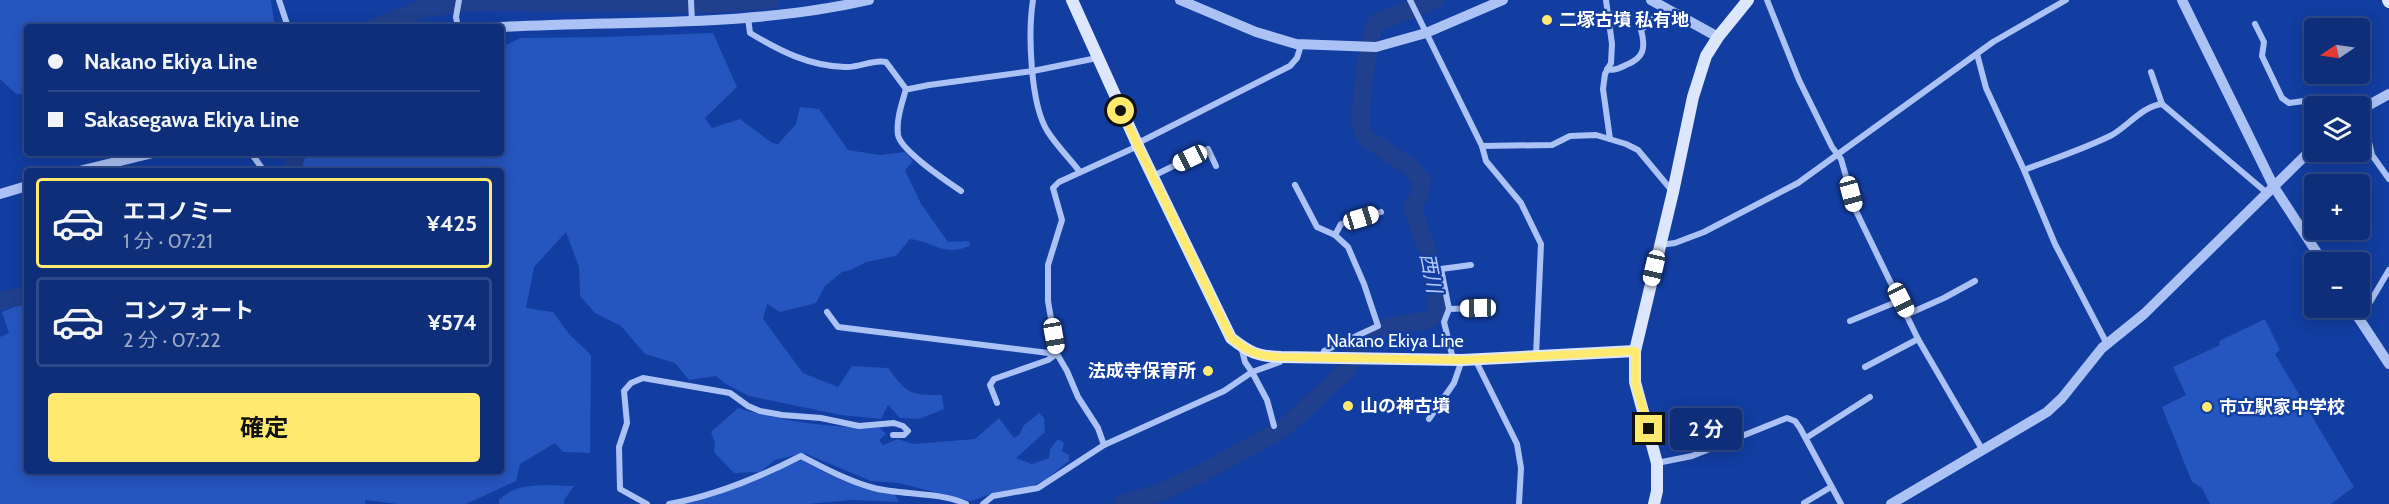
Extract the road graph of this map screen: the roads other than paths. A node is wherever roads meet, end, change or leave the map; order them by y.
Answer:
1 (279, 0) edge
2 (459, 0) edge
3 (691, 0) edge
4 (868, 0) edge
5 (1033, 0) edge
6 (1072, 0) edge
7 (1180, 0) edge
8 (1503, 0) edge
9 (1606, 0) edge
10 (1652, 0) edge
11 (1748, 0) edge
12 (1767, 0) edge
13 (2066, 0) edge
14 (2182, 0) edge
15 (1410, 1) edge
16 (1666, 8) junction
17 (748, 18) junction
18 (692, 23) junction
19 (287, 24) edge
20 (457, 24) edge
21 (2255, 24) dead end
22 (504, 27) edge
23 (1426, 33) junction
24 (1718, 37) junction
25 (1301, 45) junction
26 (1977, 54) junction
27 (1097, 58) junction
28 (1607, 69) junction
29 (1033, 71) junction
30 (2151, 72) dead end
31 (906, 89) junction
32 (2389, 94) edge
33 (2304, 101) edge
34 (2162, 104) junction
35 (2370, 104) edge
36 (1610, 139) junction
37 (1138, 146) junction
38 (1482, 146) junction
39 (2370, 146) edge
40 (1839, 155) junction
41 (141, 156) edge
42 (252, 156) edge
43 (2304, 157) edge
44 (1216, 166) dead end
45 (91, 168) edge
46 (262, 168) edge
47 (2024, 170) junction
48 (1080, 172) junction
49 (1152, 176) junction
50 (2389, 179) edge
51 (1295, 185) dead end
52 (24, 187) edge
53 (2270, 190) junction
54 (962, 191) dead end
55 (1673, 192) junction
56 (0, 194) edge
57 (1381, 212) dead end
58 (1335, 235) junction
59 (1660, 245) junction
60 (2316, 252) edge
61 (1471, 265) dead end
62 (2389, 270) edge
63 (1975, 281) dead end
64 (1901, 300) junction
65 (1478, 308) dead end
66 (1449, 309) junction
67 (826, 312) dead end
68 (1908, 314) junction
69 (2360, 319) joint
70 (1850, 321) dead end
71 (1918, 339) junction
72 (2107, 344) junction
73 (1241, 346) junction
74 (1635, 351) junction
75 (1057, 354) junction
76 (1536, 356) junction
77 (1281, 357) junction
78 (1322, 358) junction
79 (1464, 359) junction
80 (2389, 364) edge
81 (1865, 367) dead end
82 (1252, 372) junction
83 (1870, 397) dead end
84 (997, 404) dead end
85 (1429, 419) dead end
86 (1274, 426) dead end
87 (893, 435) dead end
88 (1806, 438) junction
89 (1104, 445) junction
90 (1982, 449) junction
91 (1657, 463) junction
92 (1831, 487) junction
93 (1804, 503) edge
94 (647, 504) edge
95 (669, 504) edge
96 (966, 504) edge
97 (983, 504) edge
98 (1519, 504) edge
99 (1654, 504) edge
100 (1841, 504) edge
101 (1891, 504) edge

1 - 19 street
2 - 20 street
3 - 18 street
4 - 17 street
5 - 29 street
6 - 27 main road
7 - 25 street
8 - 23 street
9 - 28 street
10 - 16 street
11 - 24 main road
12 - 40 street
13 - 26 street
14 - 53 street
15 - 23 street
16 - 24 street
16 - 28 street
17 - 18 street
17 - 31 street
18 - 22 street
21 - 33 street
23 - 25 street
23 - 38 street
24 - 55 main road
25 - 37 street
26 - 40 street
26 - 47 street
27 - 29 street
27 - 37 main road
28 - 36 street
29 - 31 street
29 - 48 street
30 - 34 street
31 - 54 street
32 - 35 street
34 - 47 street
34 - 53 street
36 - 38 street
36 - 55 street
37 - 48 street
37 - 49 main road
38 - 76 street
39 - 50 street
40 - 59 street
40 - 64 street
41 - 45 street
42 - 46 street
43 - 53 street
44 - 49 street
47 - 72 street
48 - 75 street
49 - 73 main road
51 - 58 street
52 - 56 street
53 - 60 street
53 - 72 street
55 - 59 main road
57 - 58 street
58 - 78 street
59 - 74 main road
61 - 66 street
62 - 69 street
63 - 68 street
64 - 68 street
64 - 70 street
65 - 66 street
66 - 79 street
67 - 75 street
68 - 71 street
69 - 80 street
71 - 81 street
71 - 90 street
72 - 90 street
73 - 77 main road, Nakano Ekiya Line
73 - 82 street
74 - 76 main road, Nakano Ekiya Line
74 - 91 main road
75 - 84 street
75 - 89 street
76 - 79 main road, Nakano Ekiya Line
77 - 78 main road, Nakano Ekiya Line
77 - 82 street
78 - 79 main road, Nakano Ekiya Line
79 - 85 street
79 - 98 street
82 - 86 street
82 - 89 street
83 - 88 street
87 - 94 street
88 - 91 street
88 - 92 street
89 - 97 street
90 - 101 street
91 - 99 main road
92 - 93 street
92 - 100 street
95 - 96 street

